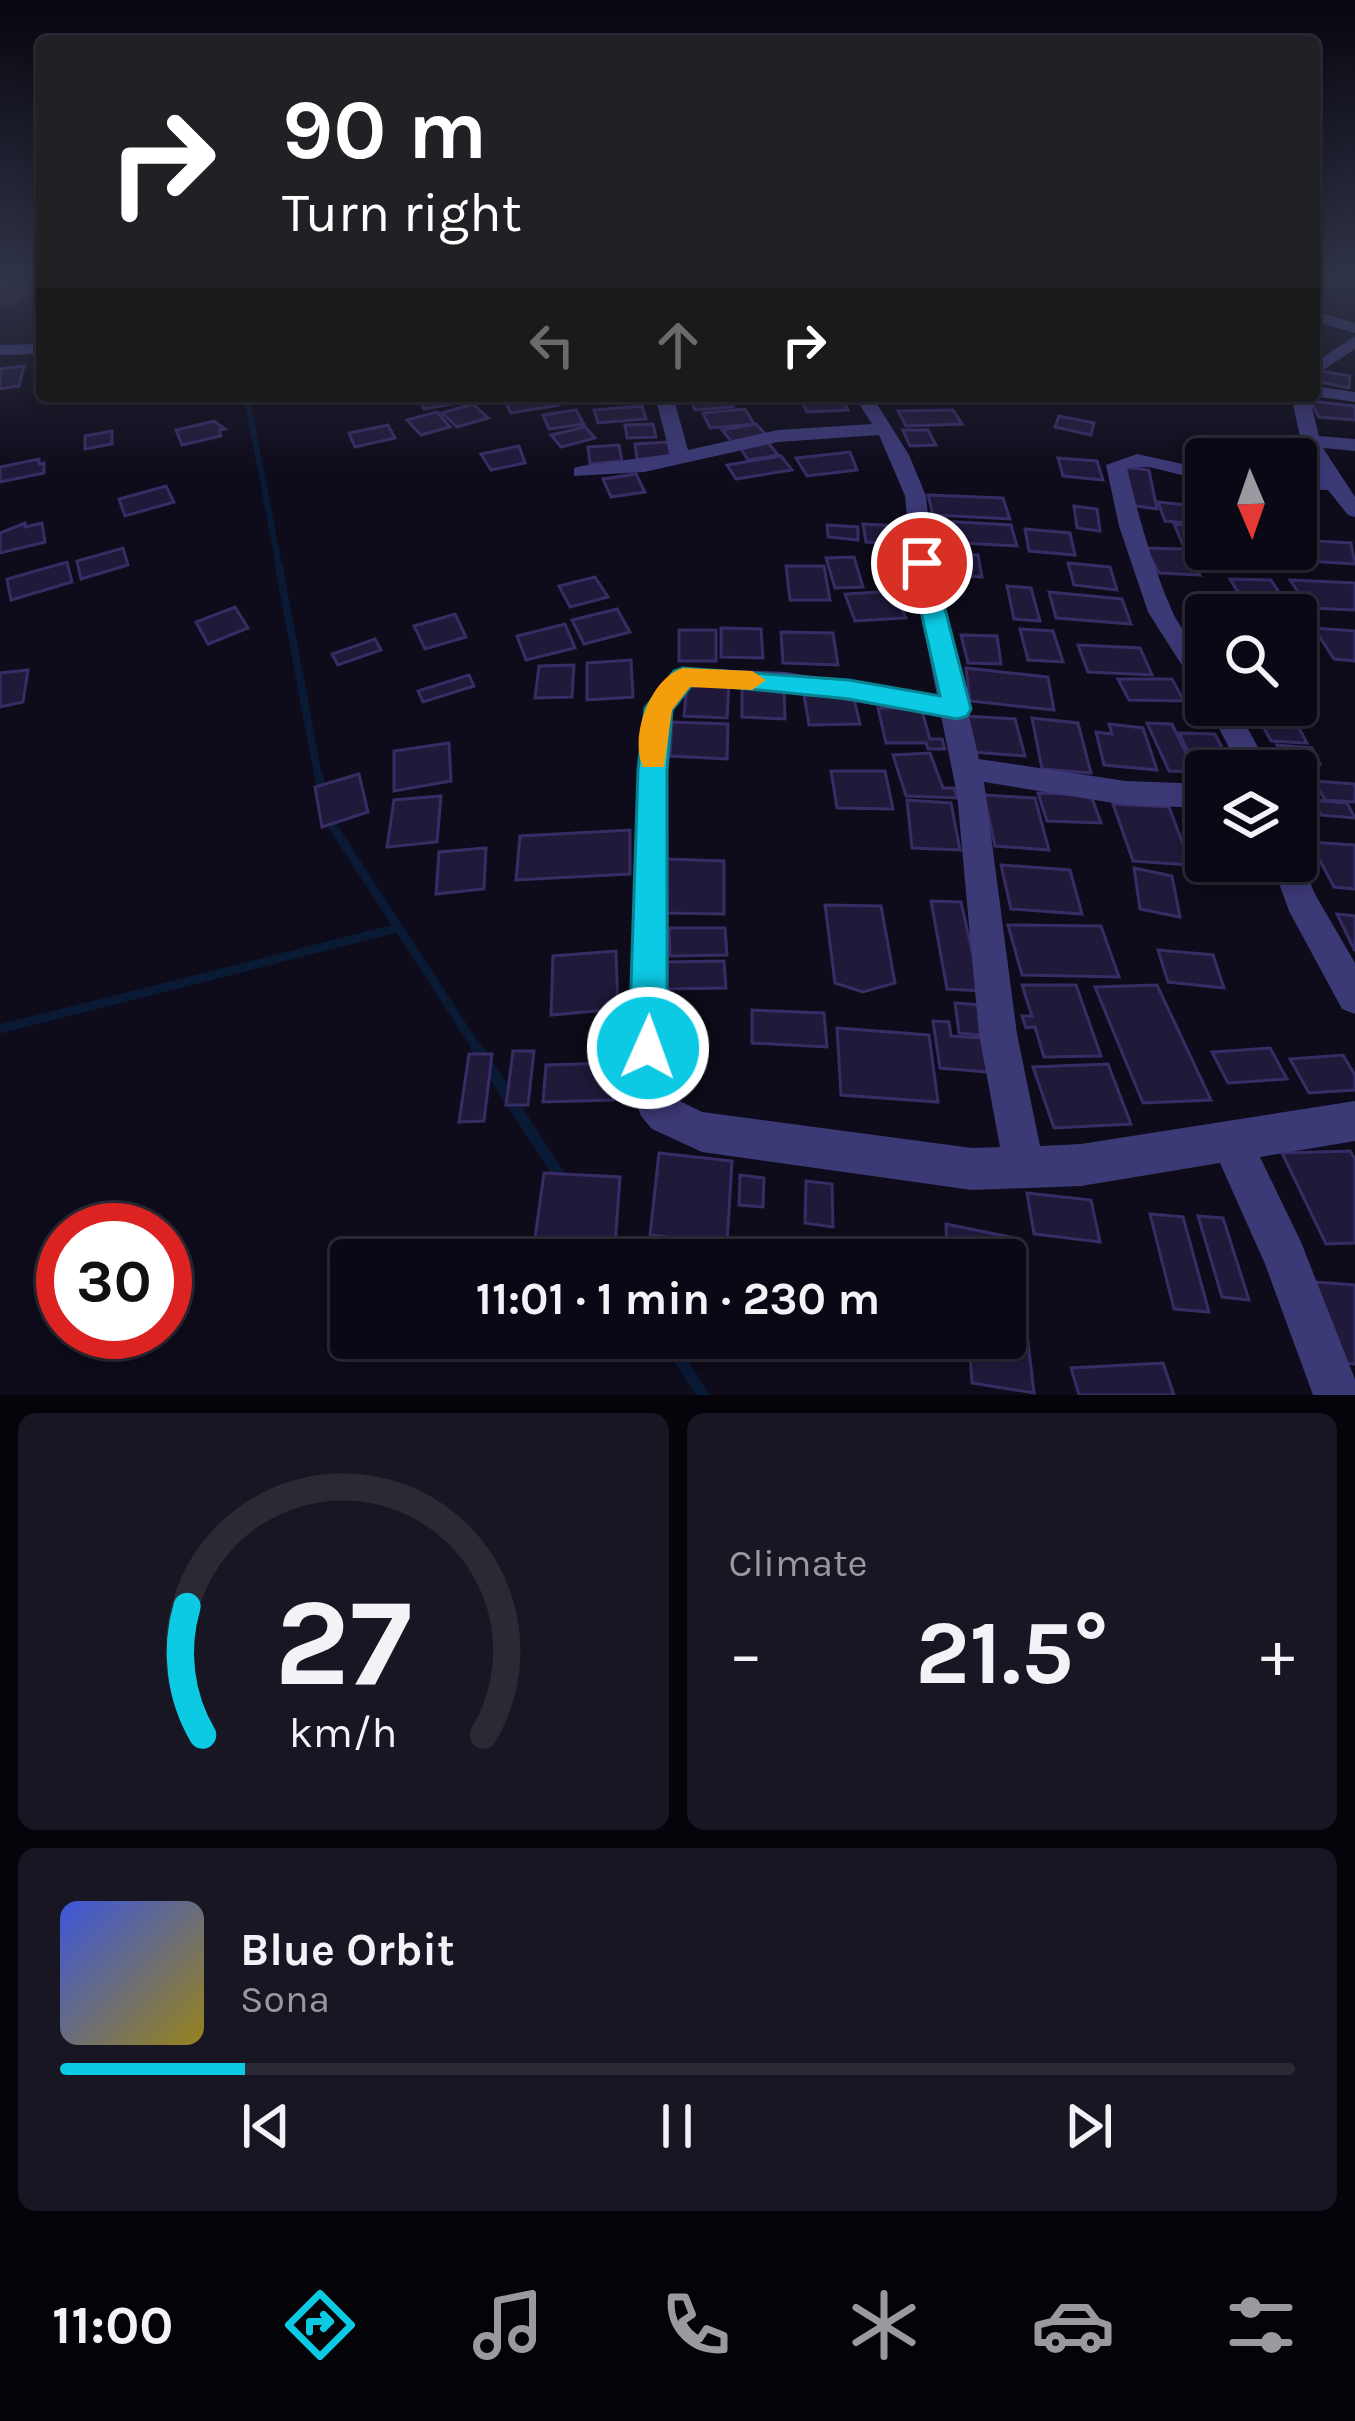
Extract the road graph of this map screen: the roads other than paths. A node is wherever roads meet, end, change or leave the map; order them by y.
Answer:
1 (1352, 343) edge
2 (36, 349) edge
3 (0, 350) edge
4 (1320, 366) edge
5 (1320, 392) edge
6 (1355, 397) edge
7 (666, 402) edge
8 (867, 402) edge
9 (1303, 402) edge
10 (884, 429) junction
11 (1311, 438) edge
12 (1317, 442) edge
13 (1355, 445) edge
14 (1317, 452) edge
15 (681, 459) junction
16 (1185, 470) edge
17 (581, 472) dead end
18 (1317, 484) edge
19 (1334, 484) junction
20 (1355, 511) edge
21 (1185, 650) edge
22 (957, 709) junction
23 (964, 768) junction
24 (1185, 795) edge
25 (1294, 882) edge
26 (1355, 997) edge
27 (1355, 1120) edge
28 (1231, 1141) junction
29 (1024, 1167) junction
30 (1337, 1395) edge

1 - 4 street
2 - 3 street
5 - 6 street
7 - 15 street
8 - 10 street
9 - 11 street
10 - 15 street
10 - 22 street
12 - 13 street
14 - 19 street
15 - 17 street
16 - 21 street
18 - 19 street
19 - 20 street
22 - 23 street
22 - 29 street
23 - 24 street
23 - 29 street
25 - 26 street
27 - 28 street
28 - 29 street
28 - 30 street

